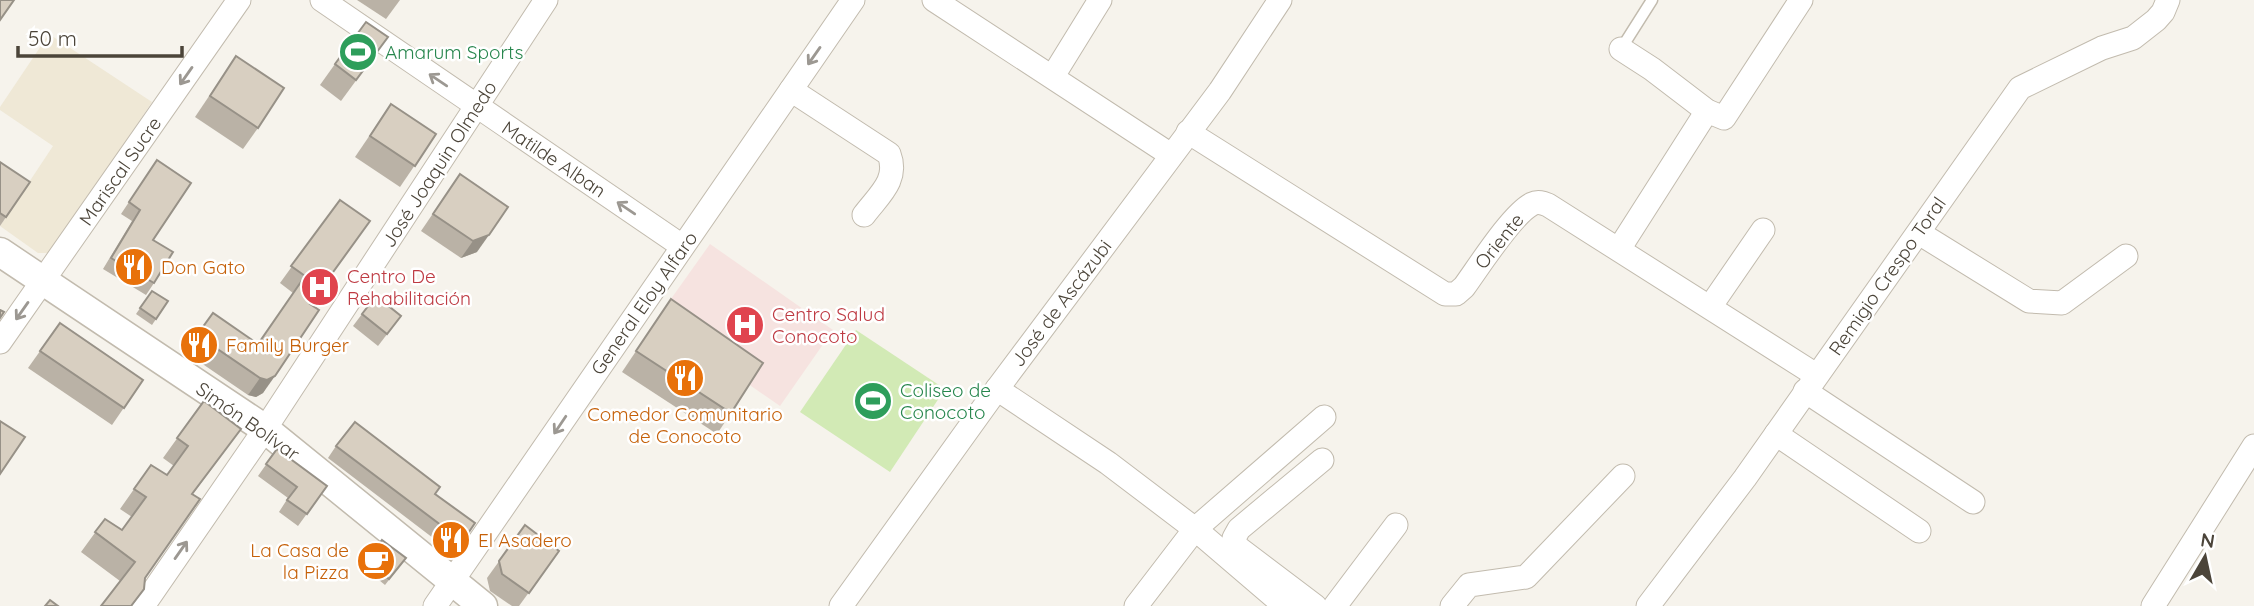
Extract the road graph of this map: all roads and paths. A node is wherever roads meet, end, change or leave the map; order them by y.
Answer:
1 (239, 0) edge
2 (321, 0) edge
3 (546, 0) edge
4 (853, 0) edge
5 (934, 0) edge
6 (1100, 0) edge
7 (1280, 0) edge
8 (1652, 0) edge
9 (1801, 0) edge
10 (2168, 0) edge
11 (1621, 49) joint
12 (1053, 76) junction
13 (791, 90) junction
14 (477, 107) junction
15 (1707, 111) junction
16 (1188, 132) junction
17 (1171, 155) junction
18 (864, 215) dead end
19 (1763, 230) dead end
20 (1919, 233) junction
21 (682, 246) junction
22 (1619, 249) junction
23 (0, 253) edge
24 (2126, 256) dead end
25 (43, 280) junction
26 (1710, 307) junction
27 (0, 342) edge
28 (1811, 383) junction
29 (997, 388) junction
30 (1324, 417) dead end
31 (265, 429) junction
32 (1776, 434) junction
33 (2254, 446) edge
34 (1322, 460) dead end
35 (1623, 475) dead end
36 (1973, 502) dead end
37 (1396, 525) dead end
38 (1195, 529) junction
39 (1919, 531) dead end
40 (452, 582) junction
41 (143, 606) edge
42 (435, 606) edge
43 (483, 606) edge
44 (841, 606) edge
45 (1136, 606) edge
46 (1285, 606) edge
47 (1315, 606) edge
48 (1335, 606) edge
49 (1452, 606) edge
50 (1648, 606) edge
51 (2153, 606) edge

1 -> 25 street, Mariscal Sucre
14 -> 2 street, Matilde Alban
3 - 14 street, José Joaquin Olmedo
4 -> 13 street, General Eloy Alfaro
5 - 12 street
6 - 12 street
7 - 16 street, José de Ascázubi
8 - 11 lane
9 - 15 street
10 - 20 street, Remigio Crespo Toral
11 - 15 street
12 - 17 street
13 - 18 street
13 - 21 street, General Eloy Alfaro
21 -> 14 street, Matilde Alban
14 - 31 street, José Joaquin Olmedo
15 - 22 street
16 - 17 street, José de Ascázubi
16 - 22 street, Oriente
17 - 29 street, José de Ascázubi
19 - 26 street
20 - 24 street
20 - 28 street, Remigio Crespo Toral
21 -> 40 street, General Eloy Alfaro
22 - 26 street, Oriente
23 - 25 street, Simón Bolívar
25 -> 27 street, Mariscal Sucre
25 - 31 street, Simón Bolívar
26 - 28 street, Oriente
28 - 32 street, Remigio Crespo Toral
28 - 36 street, Oriente
29 - 38 street
29 - 44 street, José de Ascázubi
30 - 38 street
31 - 40 street, Simón Bolívar
41 -> 31 street, José Joaquin Olmedo
32 - 39 street
32 - 50 street, Remigio Crespo Toral
33 - 51 street
34 - 47 street
35 - 49 street
37 - 48 street
38 - 45 street
38 - 46 street
40 - 42 street, General Eloy Alfaro
40 - 43 street, Simón Bolívar

